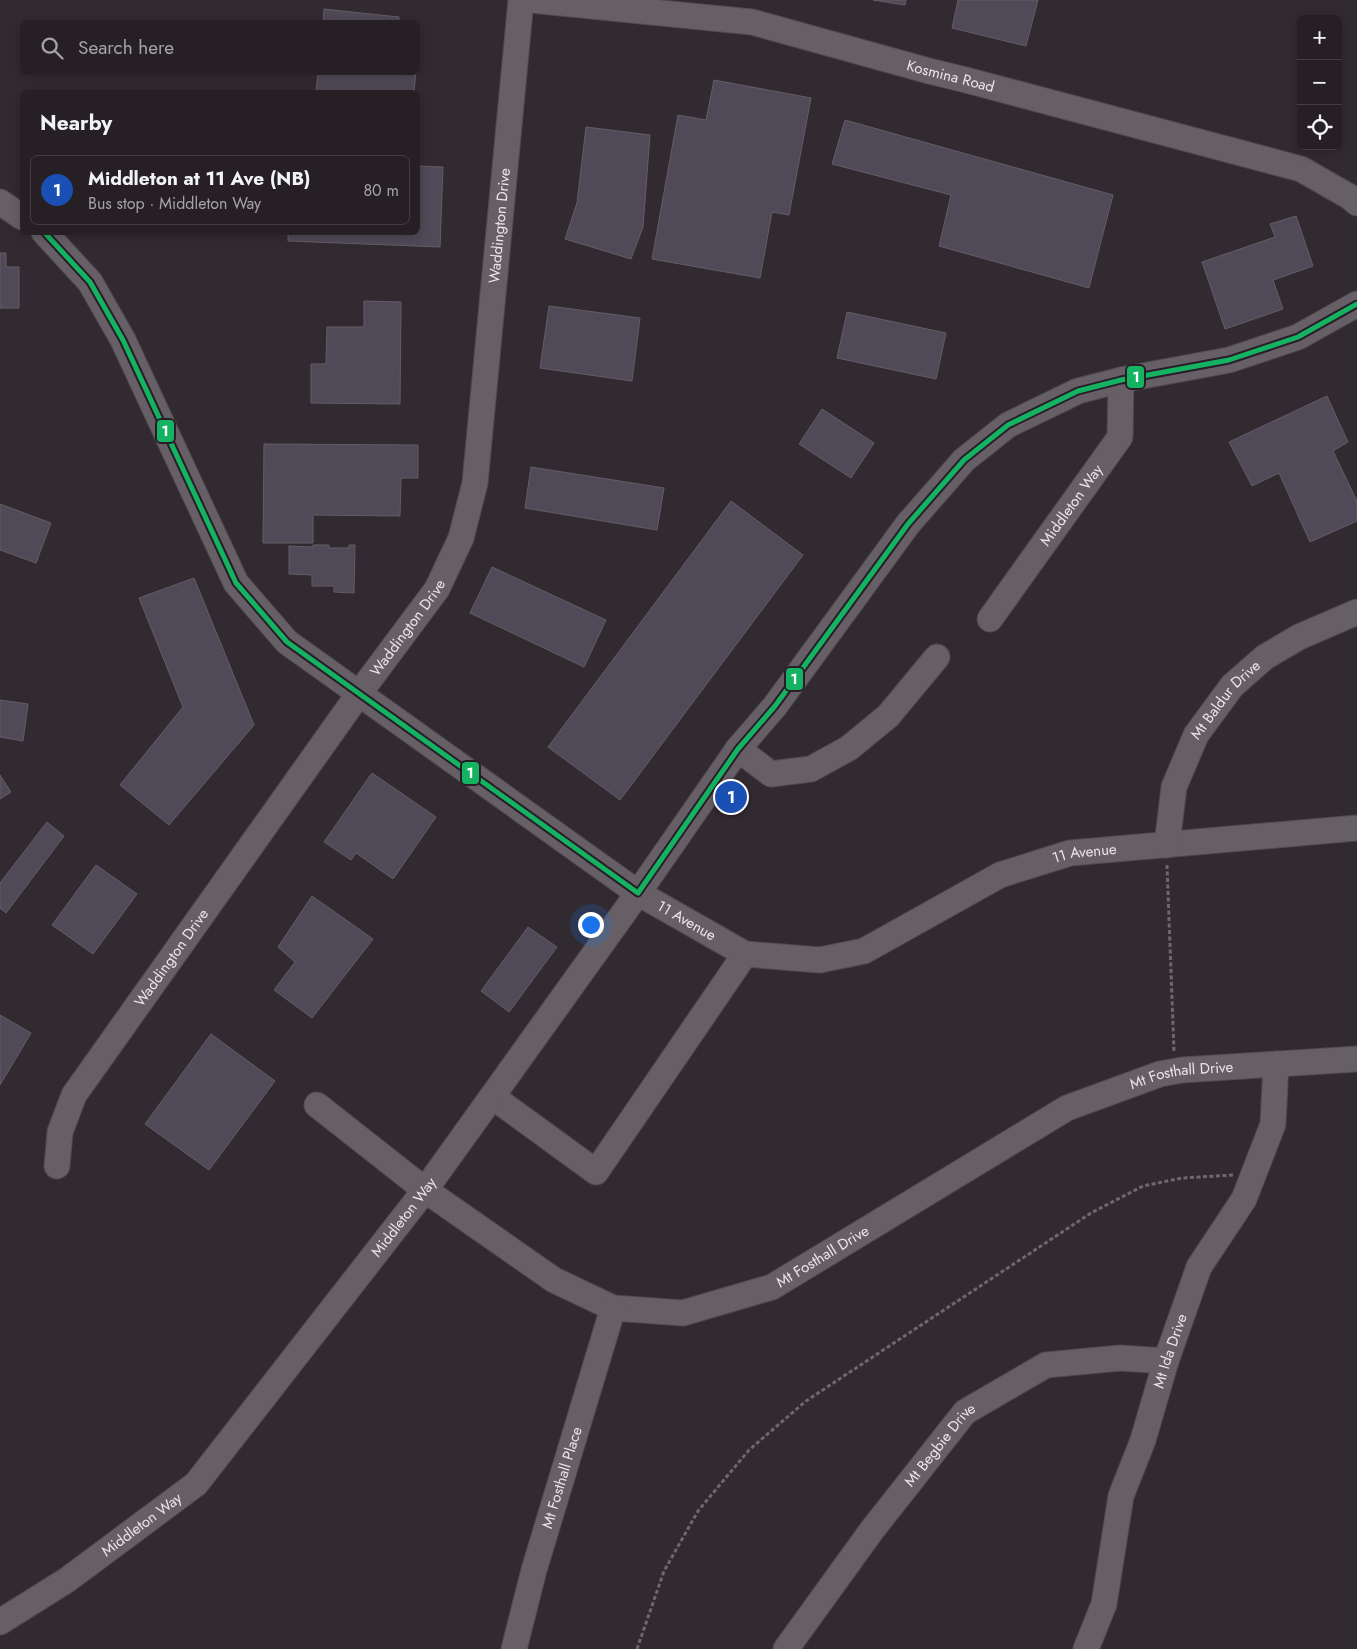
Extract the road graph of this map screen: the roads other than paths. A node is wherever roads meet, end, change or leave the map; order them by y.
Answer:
1 (521, 0) edge
2 (531, 0) edge
3 (0, 202) edge
4 (1357, 203) edge
5 (20, 216) edge
6 (47, 235) edge
7 (1357, 304) edge
8 (1121, 380) junction
9 (1357, 612) edge
10 (990, 620) dead end
11 (937, 657) dead end
12 (358, 695) junction
13 (738, 749) junction
14 (1357, 828) edge
15 (1167, 844) junction
16 (638, 893) junction
17 (745, 954) junction
18 (1357, 1059) edge
19 (1276, 1064) junction
20 (493, 1098) junction
21 (317, 1105) dead end
22 (57, 1166) dead end
23 (425, 1190) junction
24 (612, 1308) junction
25 (1166, 1361) junction
26 (0, 1622) edge
27 (514, 1649) edge
28 (786, 1649) edge
29 (1086, 1649) edge

1 - 12 street, Waddington Drive
2 - 4 street, Kosmina Road
3 - 5 street
6 - 12 street, 11 Avenue
7 - 8 street, Middleton Way
8 - 10 street, Middleton Way
8 - 13 street, Middleton Way
9 - 15 street, Mt Baldur Drive
11 - 13 street
12 - 16 street, 11 Avenue
12 - 22 street, Waddington Drive
13 - 16 street, Middleton Way
14 - 15 street, 11 Avenue
15 - 17 street, 11 Avenue
16 - 17 street, 11 Avenue
16 - 20 street, Middleton Way
17 - 20 street
18 - 19 street, Mt Fosthall Drive
19 - 24 street, Mt Fosthall Drive
19 - 25 street, Mt Ida Drive
20 - 23 street, Middleton Way
21 - 23 street, Mt Fosthall Drive
23 - 24 street, Mt Fosthall Drive
23 - 26 street, Middleton Way
24 - 27 street, Mt Fosthall Place
25 - 28 street, Mt Begbie Drive
25 - 29 street, Mt Ida Drive

